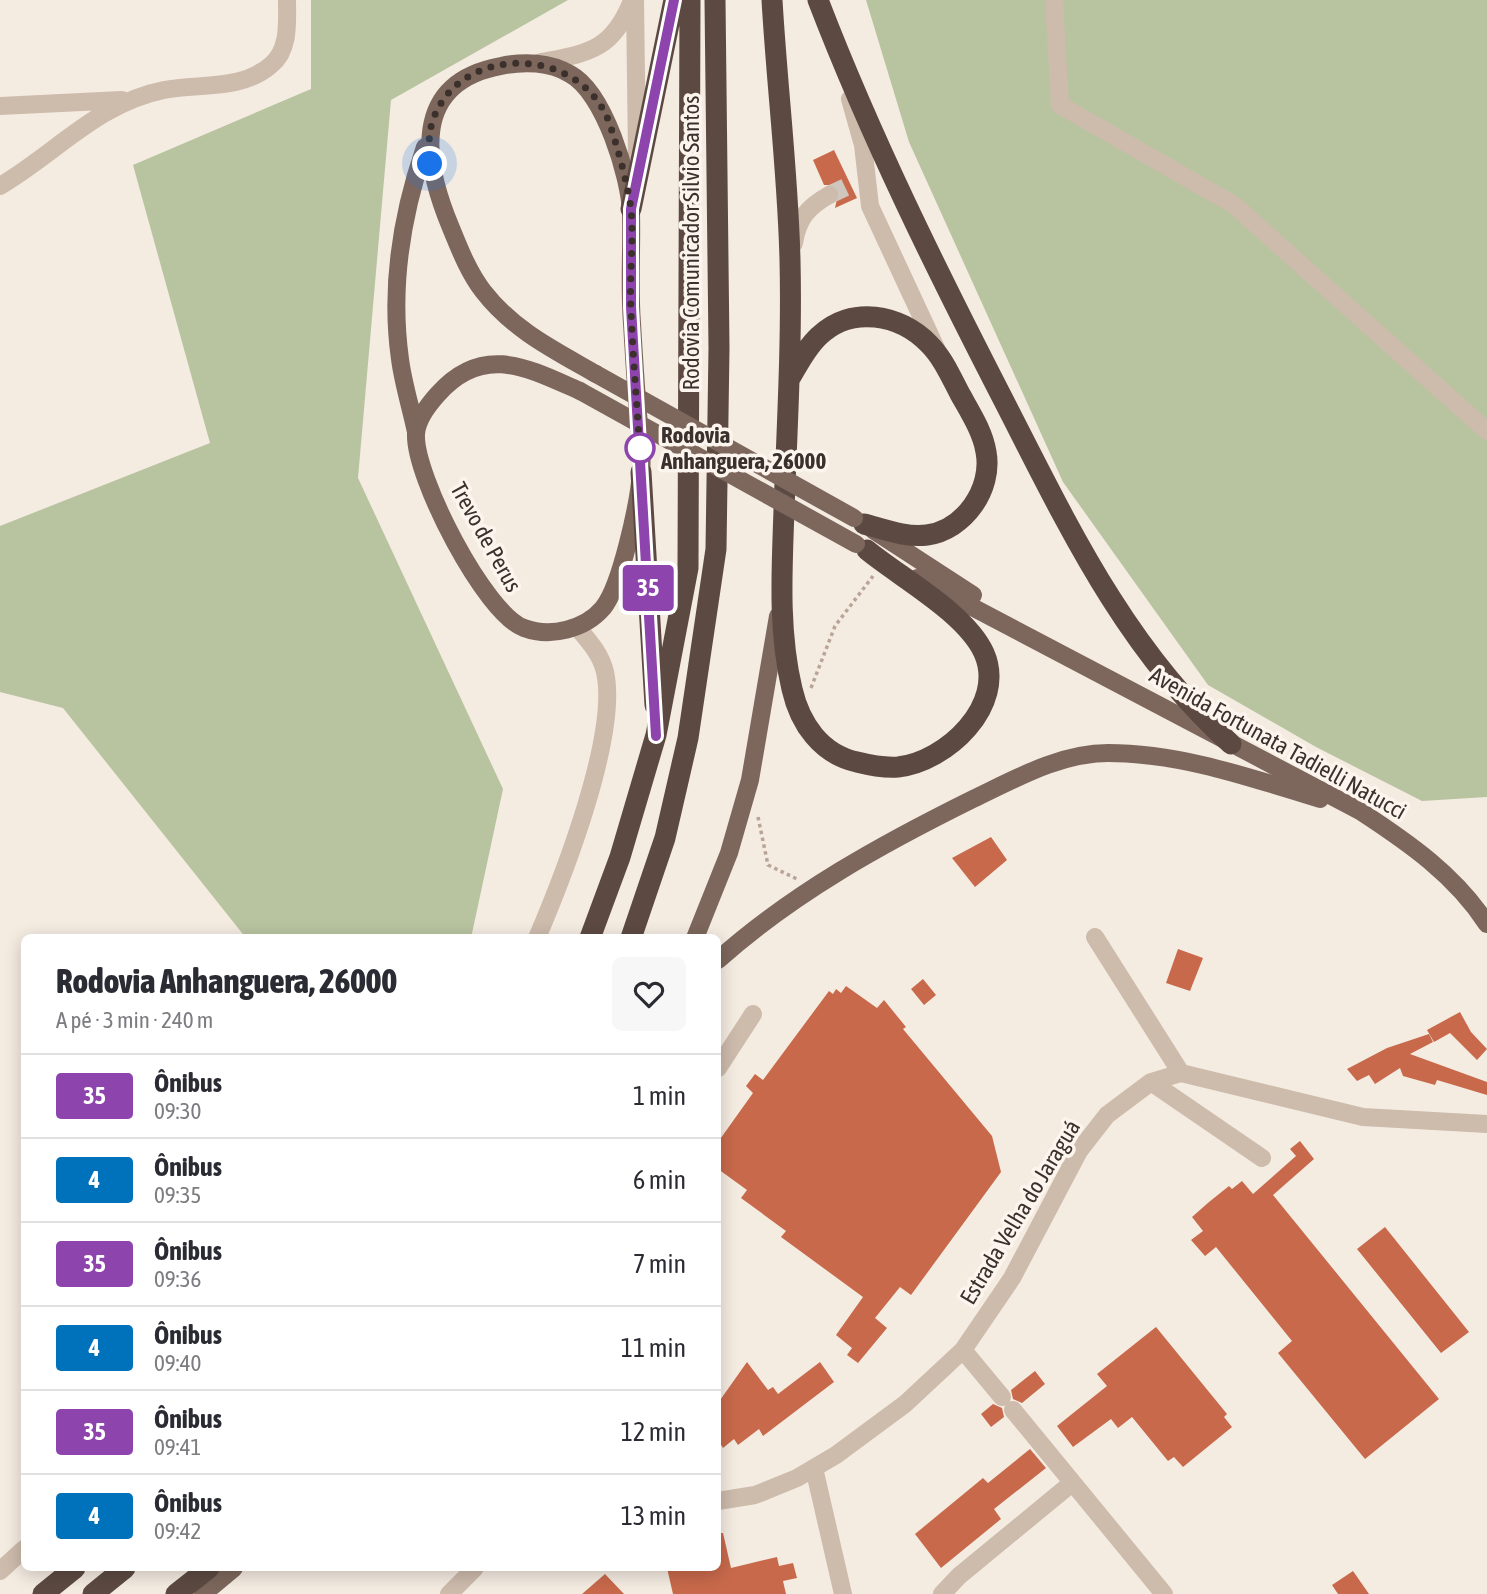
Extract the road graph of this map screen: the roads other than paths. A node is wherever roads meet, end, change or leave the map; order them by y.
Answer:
1 (286, 0) edge
2 (633, 0) edge
3 (674, 0) edge
4 (690, 0) edge
5 (715, 0) edge
6 (772, 0) edge
7 (818, 0) edge
8 (1054, 0) edge
9 (832, 36) junction
10 (538, 63) junction
11 (127, 100) junction
12 (0, 106) edge
13 (429, 137) junction
14 (638, 174) junction
15 (0, 186) edge
16 (829, 195) tunnel mouth
17 (631, 209) junction
18 (790, 260) junction
19 (940, 358) junction
20 (788, 382) junction
21 (1487, 431) edge
22 (416, 432) junction
23 (641, 472) junction
24 (865, 540) junction
25 (781, 596) junction
26 (577, 627) junction
27 (1060, 653) junction
28 (656, 736) junction
29 (1231, 744) junction
30 (1360, 811) junction
31 (1487, 924) edge
32 (539, 934) edge
33 (591, 934) edge
34 (632, 934) edge
35 (697, 934) edge
36 (1095, 937) dead end
37 (721, 958) edge
38 (753, 1014) dead end
39 (721, 1063) edge
40 (1181, 1073) junction
41 (1151, 1082) junction
42 (1487, 1124) edge
43 (1262, 1158) dead end
44 (963, 1350) junction
45 (814, 1468) junction
46 (1072, 1483) junction
47 (721, 1501) edge
48 (21, 1552) edge
49 (0, 1571) edge
50 (71, 1571) edge
51 (121, 1571) edge
52 (205, 1571) edge
53 (231, 1571) edge
54 (472, 1571) edge
55 (43, 1594) edge
56 (93, 1594) edge
57 (176, 1594) edge
58 (204, 1594) edge
59 (449, 1594) edge
60 (843, 1594) edge
61 (942, 1594) edge
62 (1164, 1594) edge

1 - 11 street
2 - 10 street
2 - 14 street
3 - 14 highway
4 - 28 highway, Rodovia Comunicador Silvio Santos
5 - 34 highway, Rodovia Comunicador Silvio Santos
6 - 18 highway
7 - 9 highway
8 - 21 street
9 - 19 street
9 - 29 highway
10 - 13 main road
10 - 17 main road
11 - 12 street
11 - 15 street
13 - 22 main road, Trevo de Perus
13 - 24 main road, Avenida Fortunata Tadielli Natucci, bridge
14 - 17 highway
16 - 18 street
17 - 23 main road, Trevo de Perus
18 - 20 highway
19 - 20 highway
19 - 24 highway
20 - 25 highway
22 - 24 main road, bridge
22 - 26 main road, Trevo de Perus
23 - 26 main road, Trevo de Perus
23 - 28 highway
24 - 25 highway
24 - 27 main road, Avenida Fortunata Tadielli Natucci
24 - 27 main road, Avenida Fortunata Tadielli Natucci
25 - 35 main road
26 - 32 street
27 - 29 main road, Avenida Fortunata Tadielli Natucci
28 - 33 highway, Rodovia Comunicador Silvio Santos
29 - 30 main road, Avenida Fortunata Tadielli Natucci
30 - 31 main road, Avenida Fortunata Tadielli Natucci
30 - 37 main road
36 - 40 street
38 - 39 street
40 - 41 street, Estrada Velha do Jaraguá
40 - 42 street
41 - 43 street
41 - 44 street, Estrada Velha do Jaraguá
44 - 45 street, Estrada Velha do Jaraguá
44 - 46 street
45 - 47 street, Estrada Velha do Jaraguá
45 - 60 street
46 - 61 street
46 - 62 street
48 - 49 street
50 - 55 highway
51 - 56 highway
52 - 57 highway
53 - 58 main road
54 - 59 street

